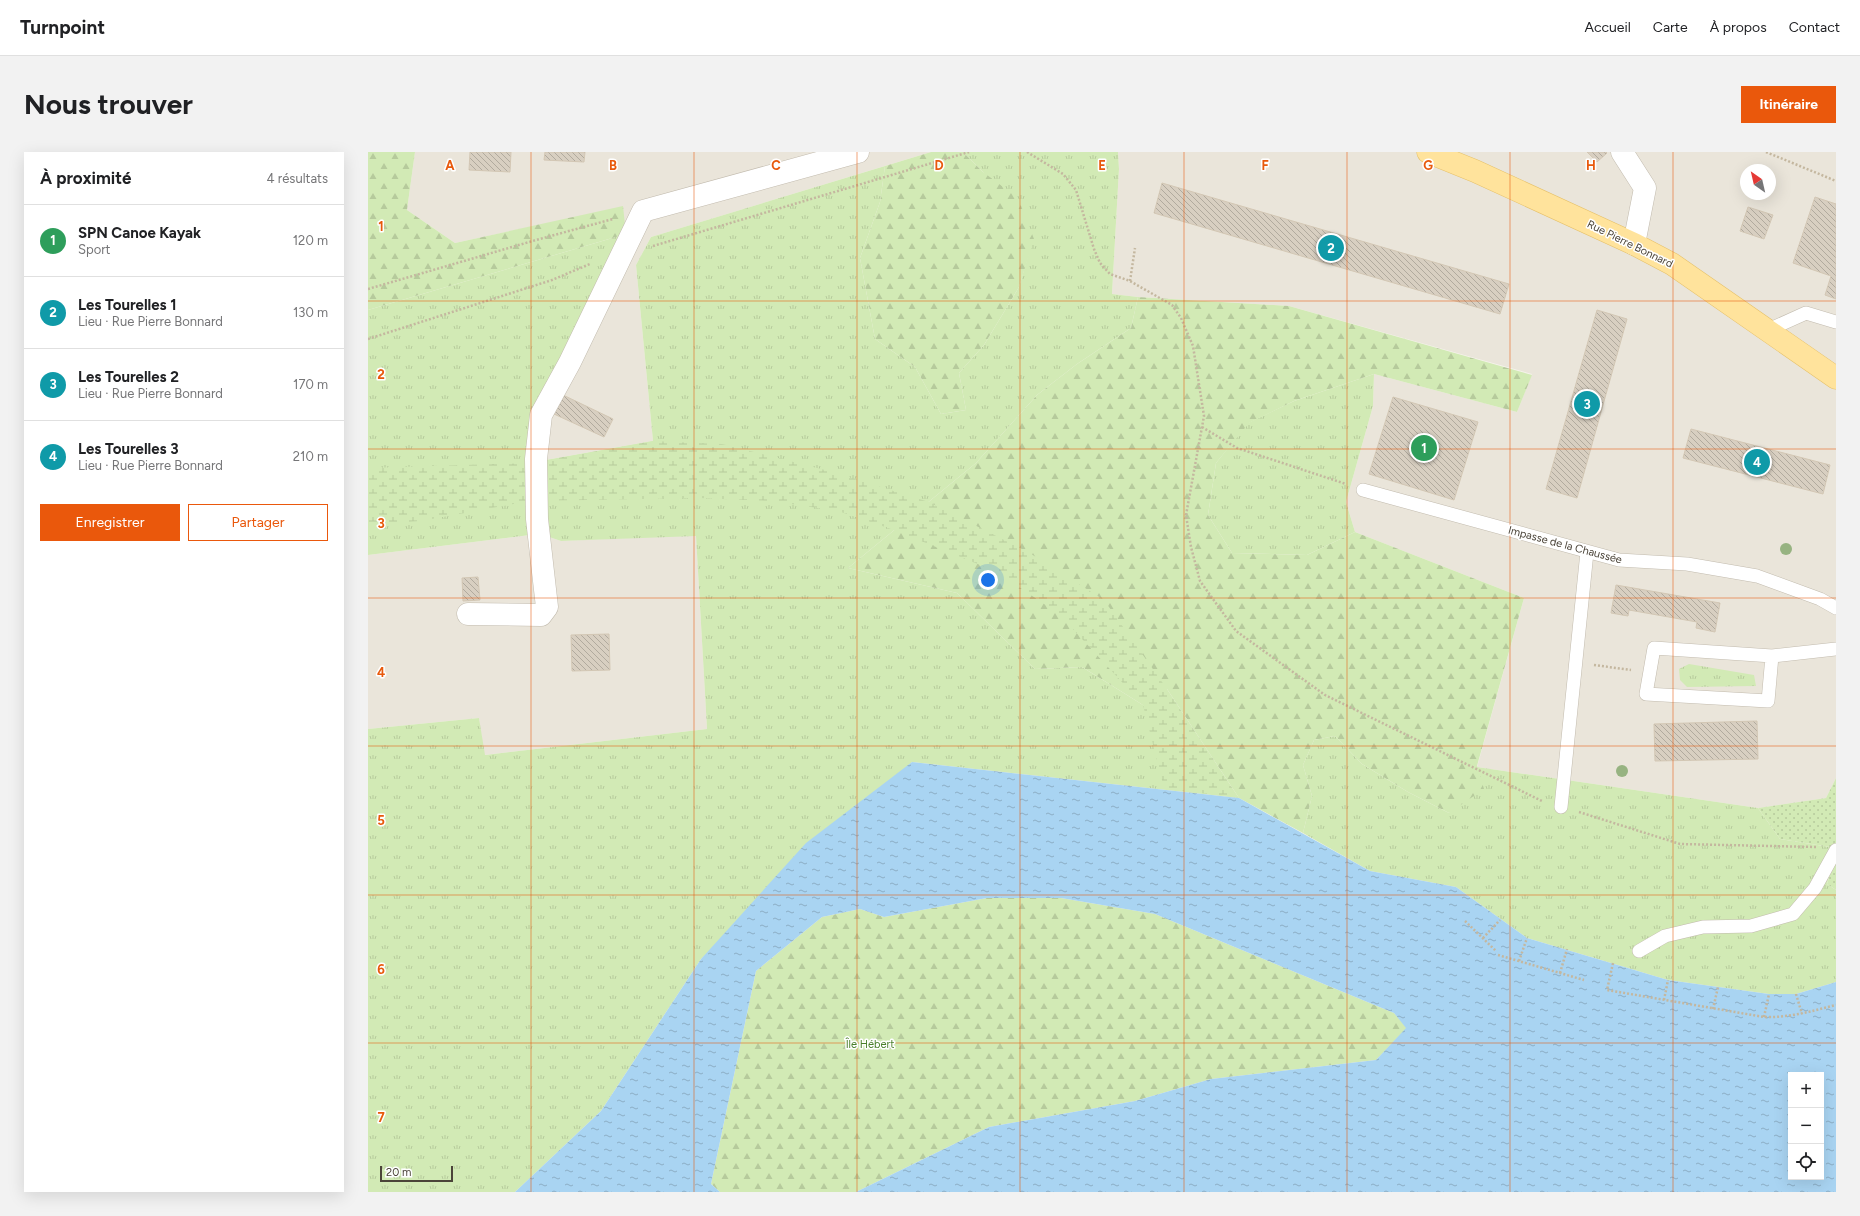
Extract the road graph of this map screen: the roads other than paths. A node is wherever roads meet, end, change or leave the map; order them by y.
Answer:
1 (858, 152) edge
2 (1428, 152) edge
3 (1622, 152) edge
4 (1634, 244) junction
5 (1836, 322) edge
6 (1768, 330) junction
7 (1836, 378) edge
8 (1363, 490) road end
9 (1587, 552) junction
10 (1836, 608) edge
11 (468, 614) dead end
12 (1836, 649) edge
13 (1772, 656) junction
14 (1561, 807) road end
15 (1836, 850) edge
16 (1639, 951) dead end

1 - 11 street
2 - 4 main road, Rue Pierre Bonnard
3 - 4 street
4 - 6 main road, Rue Pierre Bonnard
5 - 6 lane
6 - 7 main road, Rue Pierre Bonnard
8 - 9 lane, Impasse de la Chaussée
9 - 10 lane, Impasse de la Chaussée
9 - 14 lane
12 - 13 lane
13 - 13 lane
15 - 16 lane

